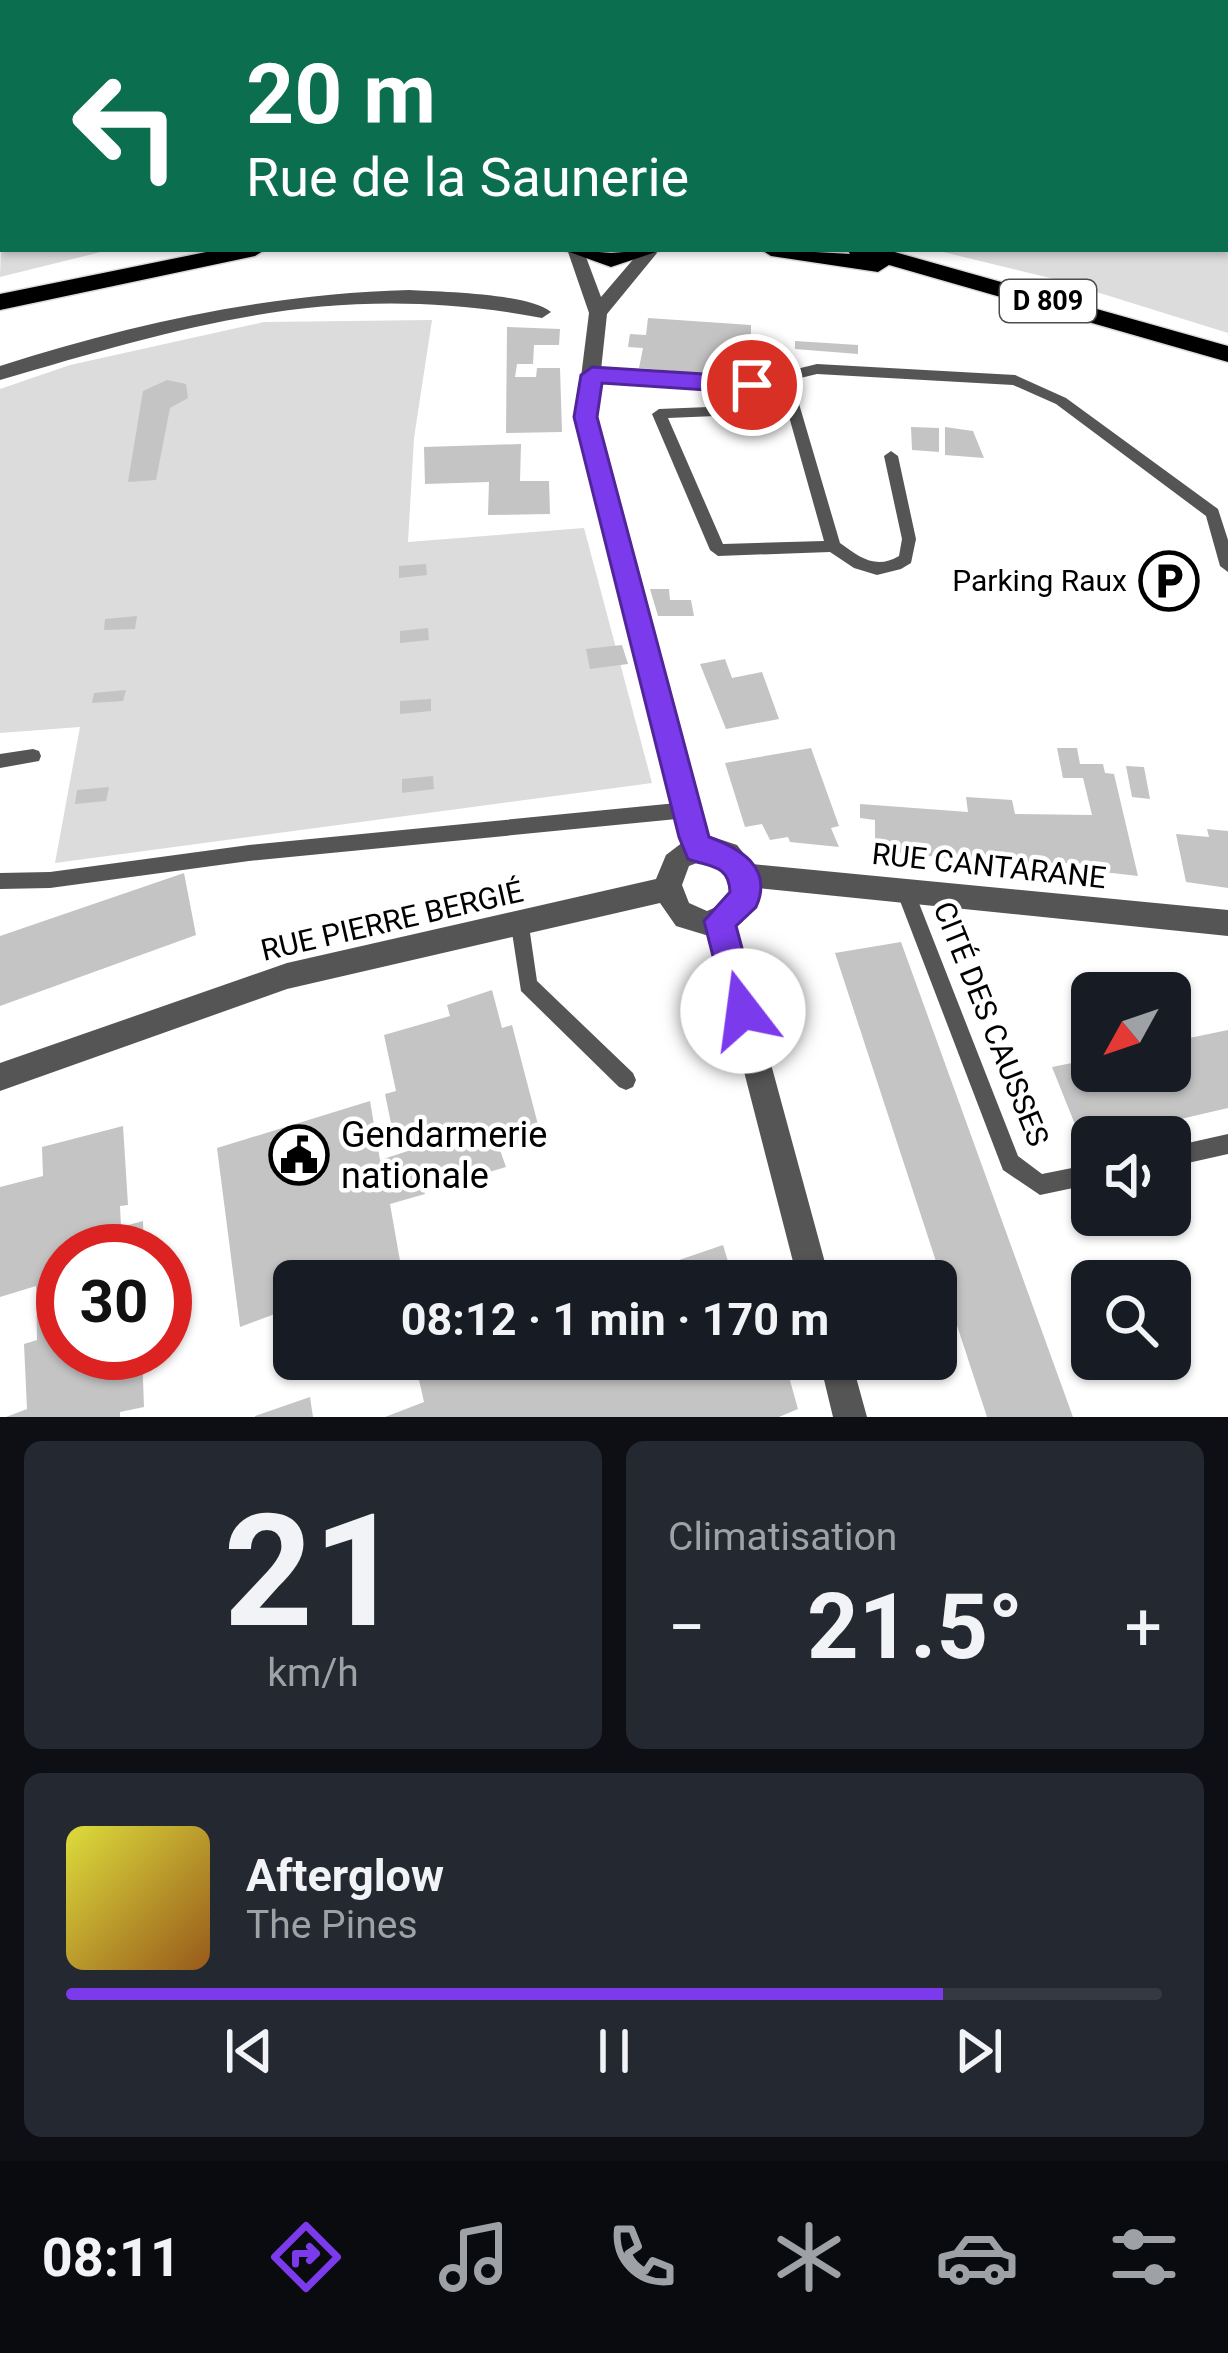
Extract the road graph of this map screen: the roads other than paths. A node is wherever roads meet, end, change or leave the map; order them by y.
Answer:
1 (241, 252) edge
2 (574, 252) edge
3 (581, 252) edge
4 (647, 252) edge
5 (650, 252) edge
6 (792, 252) edge
7 (867, 252) edge
8 (919, 270) junction
9 (0, 302) edge
10 (542, 312) dead end
11 (598, 313) junction
12 (1228, 354) edge
13 (0, 373) edge
14 (592, 375) junction
15 (784, 377) junction
16 (793, 408) junction
17 (891, 456) dead end
18 (1221, 512) edge
19 (833, 546) junction
20 (1228, 566) edge
21 (33, 756) dead end
22 (0, 761) edge
23 (687, 810) junction
24 (698, 849) junction
25 (744, 875) junction
26 (0, 881) edge
27 (667, 889) junction
28 (906, 893) junction
29 (719, 921) junction
30 (1228, 923) edge
31 (520, 926) junction
32 (0, 1077) edge
33 (626, 1079) dead end
34 (1228, 1144) edge
35 (1191, 1152) edge
36 (1071, 1178) edge
37 (808, 1260) edge
38 (840, 1380) edge
39 (850, 1417) edge

1 - 9 main road
2 - 11 street
3 - 4 main road
5 - 11 street
6 - 8 main road, D 809
7 - 8 main road, D 809
8 - 12 main road, D 809
10 - 13 street
11 - 14 street
14 - 15 lane
14 - 23 street
15 - 16 lane
15 - 18 lane
16 - 19 lane
16 - 19 lane
17 - 19 lane
18 - 20 lane
21 - 22 lane
23 - 24 street
23 - 26 lane
24 - 25 street
24 - 27 street
25 - 28 street, RUE CANTARANE
25 - 29 street
27 - 29 street
27 - 31 street, RUE PIERRE BERGIÉ
28 - 30 street, RUE CANTARANE
28 - 36 lane, CITÉ DES CAUSSES
29 - 37 street
31 - 32 street, RUE PIERRE BERGIÉ
31 - 33 lane
34 - 35 lane
38 - 39 street

